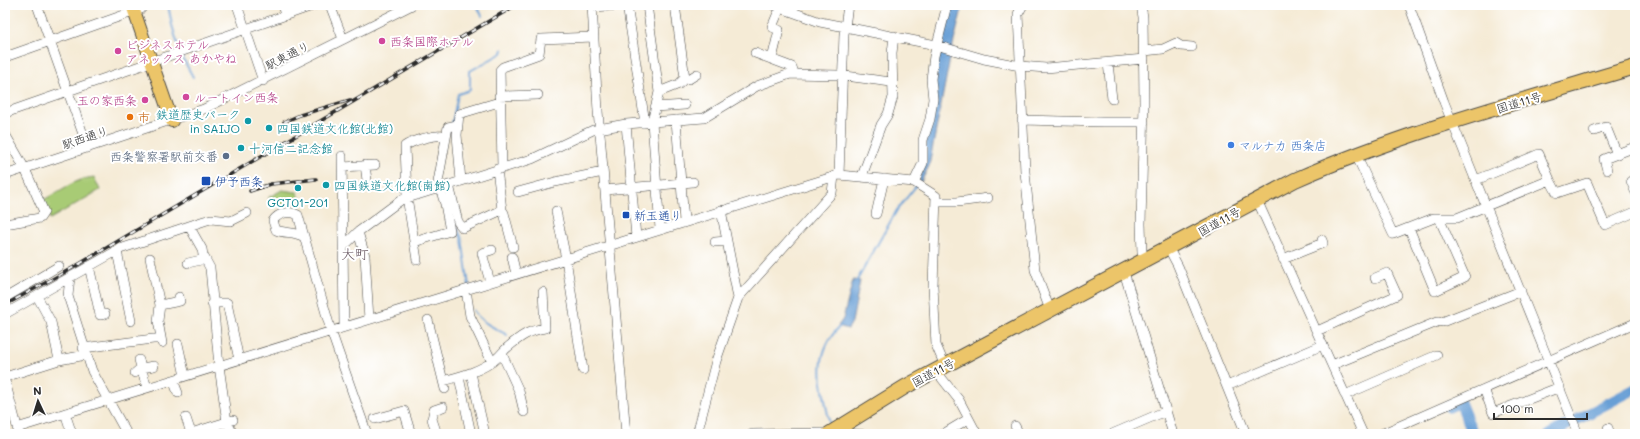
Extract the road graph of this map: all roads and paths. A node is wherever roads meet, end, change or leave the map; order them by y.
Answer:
1 (37, 5) edge
2 (237, 5) edge
3 (282, 5) edge
4 (315, 5) edge
5 (330, 5) edge
6 (412, 5) edge
7 (627, 5) edge
8 (647, 5) edge
9 (675, 5) edge
10 (800, 5) edge
11 (848, 5) edge
12 (947, 5) edge
13 (1023, 5) edge
14 (1141, 5) edge
15 (1409, 5) edge
16 (592, 6) edge
17 (777, 6) edge
18 (136, 9) edge
19 (797, 14) junction
20 (286, 15) junction
21 (845, 28) junction
22 (245, 29) junction
23 (894, 36) junction
24 (594, 37) junction
25 (343, 40) junction
26 (49, 42) junction
27 (938, 45) junction
28 (1192, 47) dead end
29 (755, 53) dead end
30 (1144, 55) junction
31 (5, 57) edge
32 (772, 59) junction
33 (152, 62) junction
34 (1108, 62) junction
35 (1020, 66) junction
36 (1635, 67) edge
37 (794, 73) junction
38 (697, 74) dead end
39 (843, 76) junction
40 (685, 78) junction
41 (263, 81) junction
42 (891, 82) junction
43 (67, 91) junction
44 (659, 92) junction
45 (538, 95) dead end
46 (1112, 98) dead end
47 (499, 99) junction
48 (685, 105) dead end
49 (655, 107) junction
50 (5, 113) edge
51 (676, 120) junction
52 (1022, 120) junction
53 (172, 121) junction
54 (1144, 122) junction
55 (1452, 122) junction
56 (648, 123) junction
57 (626, 124) junction
58 (452, 128) junction
59 (600, 129) junction
60 (1594, 131) dead end
61 (5, 134) edge
62 (1635, 147) edge
63 (88, 148) junction
64 (1617, 154) junction
65 (1356, 155) junction
66 (342, 156) dead end
67 (343, 167) junction
68 (24, 168) junction
69 (499, 168) junction
70 (1607, 170) dead end
71 (603, 172) junction
72 (5, 175) edge
73 (837, 175) junction
74 (862, 176) junction
75 (884, 178) junction
76 (1635, 179) edge
77 (367, 180) dead end
78 (1476, 180) junction
79 (1550, 180) junction
80 (461, 181) junction
81 (693, 182) dead end
82 (916, 183) junction
83 (681, 184) junction
84 (443, 186) junction
85 (657, 186) junction
86 (631, 188) junction
87 (605, 190) junction
88 (1635, 191) edge
89 (518, 192) dead end
90 (407, 197) junction
91 (988, 198) dead end
92 (1257, 200) junction
93 (937, 202) junction
94 (1487, 206) junction
95 (502, 210) junction
96 (721, 210) junction
97 (556, 211) dead end
98 (247, 213) dead end
99 (876, 214) dead end
100 (1634, 214) edge
101 (1439, 218) junction
102 (300, 219) junction
103 (684, 221) junction
104 (5, 224) edge
105 (189, 226) junction
106 (1409, 228) junction
107 (660, 229) junction
108 (293, 232) junction
109 (358, 232) junction
110 (304, 237) junction
111 (636, 237) junction
112 (1322, 240) dead end
113 (726, 241) junction
114 (414, 242) junction
115 (715, 242) dead end
116 (610, 245) junction
117 (344, 246) junction
118 (513, 247) dead end
119 (1169, 249) junction
120 (492, 250) dead end
121 (117, 251) junction
122 (512, 257) dead end
123 (150, 258) dead end
124 (205, 259) junction
125 (566, 259) junction
126 (1284, 259) junction
127 (417, 260) dead end
128 (1145, 261) junction
129 (188, 263) dead end
130 (59, 266) dead end
131 (89, 266) junction
132 (1124, 272) junction
133 (516, 274) junction
134 (70, 277) junction
135 (1375, 278) dead end
136 (490, 282) junction
137 (469, 289) junction
138 (1521, 291) junction
139 (542, 292) dead end
140 (37, 296) junction
141 (179, 296) dead end
142 (5, 298) edge
143 (738, 298) junction
144 (212, 304) junction
145 (160, 305) junction
146 (1050, 310) junction
147 (5, 314) edge
148 (105, 314) dead end
149 (369, 319) junction
150 (428, 320) dead end
151 (131, 321) dead end
152 (1635, 323) edge
153 (344, 327) junction
154 (331, 331) junction
155 (1317, 331) junction
156 (178, 344) dead end
157 (1323, 345) junction
158 (85, 351) junction
159 (502, 354) junction
160 (1436, 355) dead end
161 (59, 360) junction
162 (239, 360) junction
163 (1549, 360) junction
164 (492, 362) junction
165 (1332, 365) junction
166 (154, 366) dead end
167 (219, 366) junction
168 (940, 369) junction
169 (584, 370) dead end
170 (471, 373) junction
171 (185, 376) junction
172 (5, 377) edge
173 (459, 377) junction
174 (173, 380) junction
175 (5, 381) edge
176 (1227, 386) junction
177 (1560, 387) junction
178 (147, 388) junction
179 (1484, 389) junction
180 (178, 393) dead end
181 (1345, 394) junction
182 (108, 400) junction
183 (443, 407) dead end
184 (1166, 411) junction
185 (524, 412) dead end
186 (64, 413) junction
187 (186, 418) dead end
188 (374, 419) dead end
189 (968, 419) junction
190 (227, 422) junction
191 (18, 431) edge
192 (205, 432) edge
193 (830, 433) edge
194 (72, 434) edge
195 (127, 434) edge
196 (189, 434) edge
197 (233, 434) edge
198 (238, 434) edge
199 (367, 434) edge
200 (412, 434) edge
201 (437, 434) edge
202 (472, 434) edge
203 (485, 434) edge
204 (626, 434) edge
205 (697, 434) edge
206 (752, 434) edge
207 (793, 434) edge
208 (861, 434) edge
209 (943, 434) edge
210 (977, 434) edge
211 (1112, 434) edge
212 (1173, 434) edge
213 (1246, 434) edge
214 (1363, 434) edge
215 (1381, 434) edge
216 (1578, 434) edge

1 - 26 street
2 - 22 street
3 - 20 street
4 - 20 street
5 - 25 street
6 - 25 street, 駅東通り
7 - 16 street
7 - 56 street
8 - 44 street
9 - 40 street
10 - 19 street
11 - 21 street
12 - 27 street
13 - 35 street
14 - 30 street
15 - 55 street
16 - 24 street
17 - 19 street
17 - 32 street
18 - 26 street
18 - 33 main road
19 - 21 street
20 - 22 street
21 - 23 street
21 - 39 street
22 - 33 street
22 - 41 street
23 - 27 street
23 - 42 street
24 - 47 street
24 - 59 street
25 - 41 street, 駅東通り
26 - 31 street
26 - 43 street
27 - 35 street
27 - 82 street
28 - 30 street
29 - 32 street
30 - 34 street
30 - 54 street
32 - 37 street
33 - 43 street
33 - 53 main road
34 - 35 street
34 - 46 street
35 - 52 street
36 - 55 highway, 国道11号
37 - 39 street
37 - 51 street
38 - 40 street
39 - 42 street
39 - 73 street
40 - 44 street
41 - 53 street, 駅東通り
42 - 74 street
43 - 50 street
43 - 63 street
44 - 49 street
45 - 47 street
47 - 58 street
47 - 69 street
48 - 49 street
49 - 56 street
51 - 56 street
51 - 83 street
52 - 54 street
52 - 146 street
53 - 63 street, 駅西通り
54 - 128 street
55 - 65 highway, 国道11号
55 - 78 street
56 - 57 street
56 - 85 street
57 - 59 street
57 - 86 street
58 - 80 street
58 - 84 street
58 - 90 street
59 - 69 street
59 - 71 street
60 - 64 street
61 - 68 street
62 - 64 street
63 - 68 street, 駅西通り
64 - 70 street
65 - 92 highway, 国道11号
65 - 106 street
66 - 67 street
67 - 77 street
67 - 117 street
68 - 72 street, 駅西通り
68 - 104 street
69 - 80 street
69 - 95 street
71 - 87 street
71 - 89 street
73 - 74 street
73 - 96 street
73 - 143 street
74 - 75 street
75 - 82 street
75 - 99 street
76 - 88 street
78 - 79 street
78 - 94 street
79 - 94 street
79 - 100 street
80 - 84 street
81 - 83 street
82 - 93 street
83 - 85 street
83 - 103 street
84 - 90 street
84 - 95 street
84 - 114 street
85 - 86 street
85 - 107 street
86 - 87 street
86 - 111 street
87 - 116 street
90 - 109 street
90 - 114 street
91 - 93 street
92 - 119 highway, 国道11号
92 - 126 street
93 - 168 street
94 - 101 street
94 - 138 street
95 - 118 street
96 - 103 street
96 - 113 street
97 - 125 street
98 - 105 street
101 - 106 street
101 - 106 street
102 - 108 street
102 - 108 street
102 - 110 street
103 - 107 street
105 - 121 street
105 - 124 street
107 - 111 street
108 - 110 street
109 - 117 street
109 - 149 street
110 - 154 street
111 - 116 street
112 - 126 street
113 - 115 street
113 - 143 street
114 - 127 street
116 - 125 street
116 - 204 street
117 - 153 street
119 - 128 highway, 国道11号
119 - 176 street
120 - 136 street
121 - 131 street
121 - 151 street
122 - 133 street
123 - 145 street
124 - 129 street
124 - 144 street
125 - 133 street
125 - 169 street
126 - 155 street
128 - 132 highway, 国道11号
130 - 142 street
131 - 134 street
131 - 148 street
132 - 146 highway, 国道11号
132 - 184 street
133 - 136 street
134 - 140 street
134 - 158 street
135 - 155 street
136 - 137 street
137 - 149 street
137 - 164 street
138 - 163 street
138 - 165 street
139 - 159 street
140 - 147 street
140 - 161 street
141 - 145 street
143 - 205 street
144 - 162 street
144 - 167 street
145 - 158 street
146 - 168 highway, 国道11号
149 - 153 street
150 - 173 street
152 - 163 street
153 - 154 street
154 - 162 street
154 - 199 street
155 - 157 street
156 - 171 street
157 - 165 street
157 - 176 street
158 - 161 street
158 - 182 street
159 - 164 street
159 - 185 street
160 - 181 street
161 - 172 street
162 - 167 street
163 - 177 street
163 - 179 street
164 - 170 street
165 - 181 street
166 - 178 street
167 - 171 street
167 - 190 street
168 - 189 street
168 - 193 highway, 国道11号
170 - 173 street
170 - 203 street
171 - 174 street
173 - 202 street
174 - 178 street
174 - 180 street
175 - 191 street
176 - 213 street
177 - 179 street
177 - 216 street
178 - 182 street
179 - 215 street
181 - 214 street
182 - 186 street
182 - 195 street
183 - 201 street
184 - 211 street
184 - 212 street
186 - 191 street
186 - 194 street
187 - 196 street
188 - 200 street
189 - 209 street
189 - 210 street
190 - 192 street
190 - 197 street
190 - 198 street
192 - 196 street
193 - 207 street
193 - 208 street
206 - 207 street

